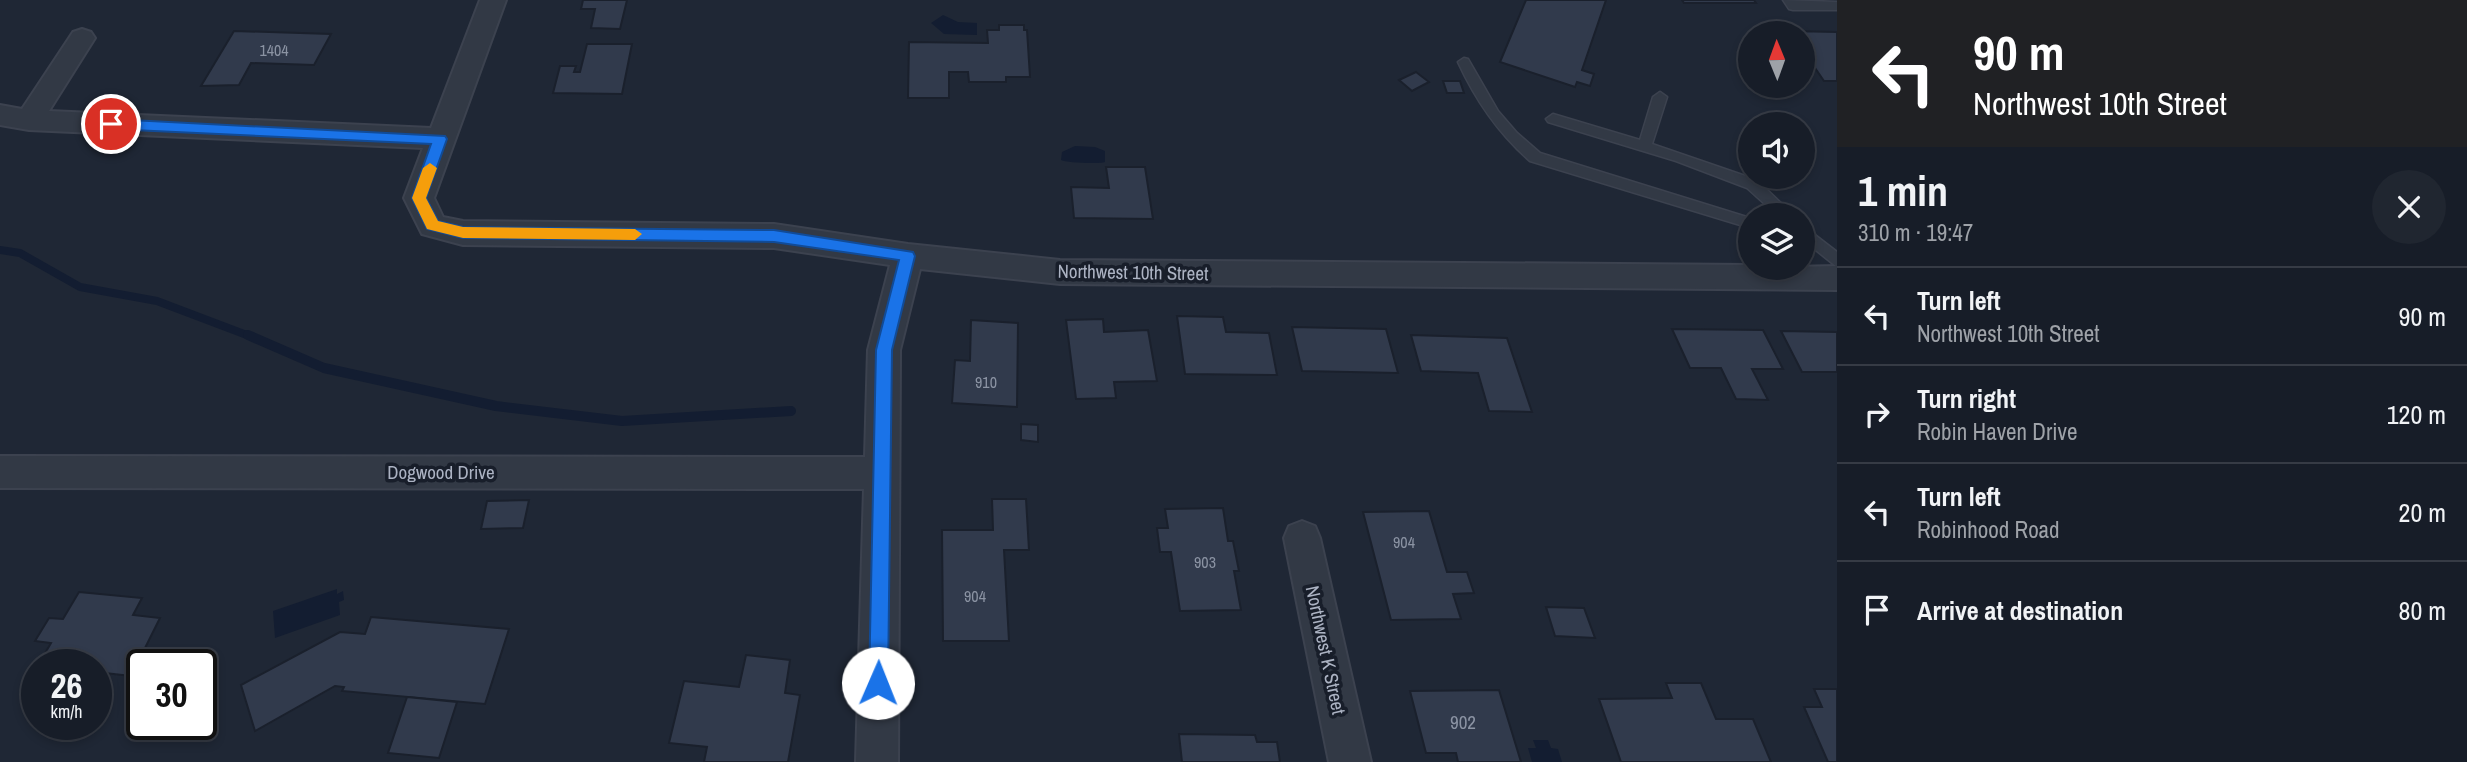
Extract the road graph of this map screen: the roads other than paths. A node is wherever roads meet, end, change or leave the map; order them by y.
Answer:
1 (493, 0) edge
2 (1789, 0) edge
3 (1837, 6) edge
4 (82, 38) dead end
5 (1464, 62) dead end
6 (1660, 97) dead end
7 (0, 115) edge
8 (1553, 119) dead end
9 (29, 120) junction
10 (440, 139) junction
11 (1645, 146) junction
12 (1773, 203) edge
13 (1738, 219) edge
14 (1815, 241) edge
15 (1815, 243) edge
16 (1819, 244) junction
17 (908, 256) junction
18 (1837, 261) edge
19 (1837, 278) edge
20 (0, 471) edge
21 (882, 472) junction
22 (1302, 538) dead end
23 (877, 762) edge
24 (1350, 762) edge

1 - 10 street
2 - 3 lane
4 - 9 street
5 - 13 lane
6 - 11 lane
7 - 9 street
8 - 11 lane
9 - 10 street
10 - 17 street, Northwest 10th Street
11 - 12 lane
14 - 16 lane
15 - 16 lane
16 - 18 lane
17 - 19 street, Northwest 10th Street
17 - 21 street
20 - 21 street, Dogwood Drive
21 - 23 street
22 - 24 street, Northwest K Street

